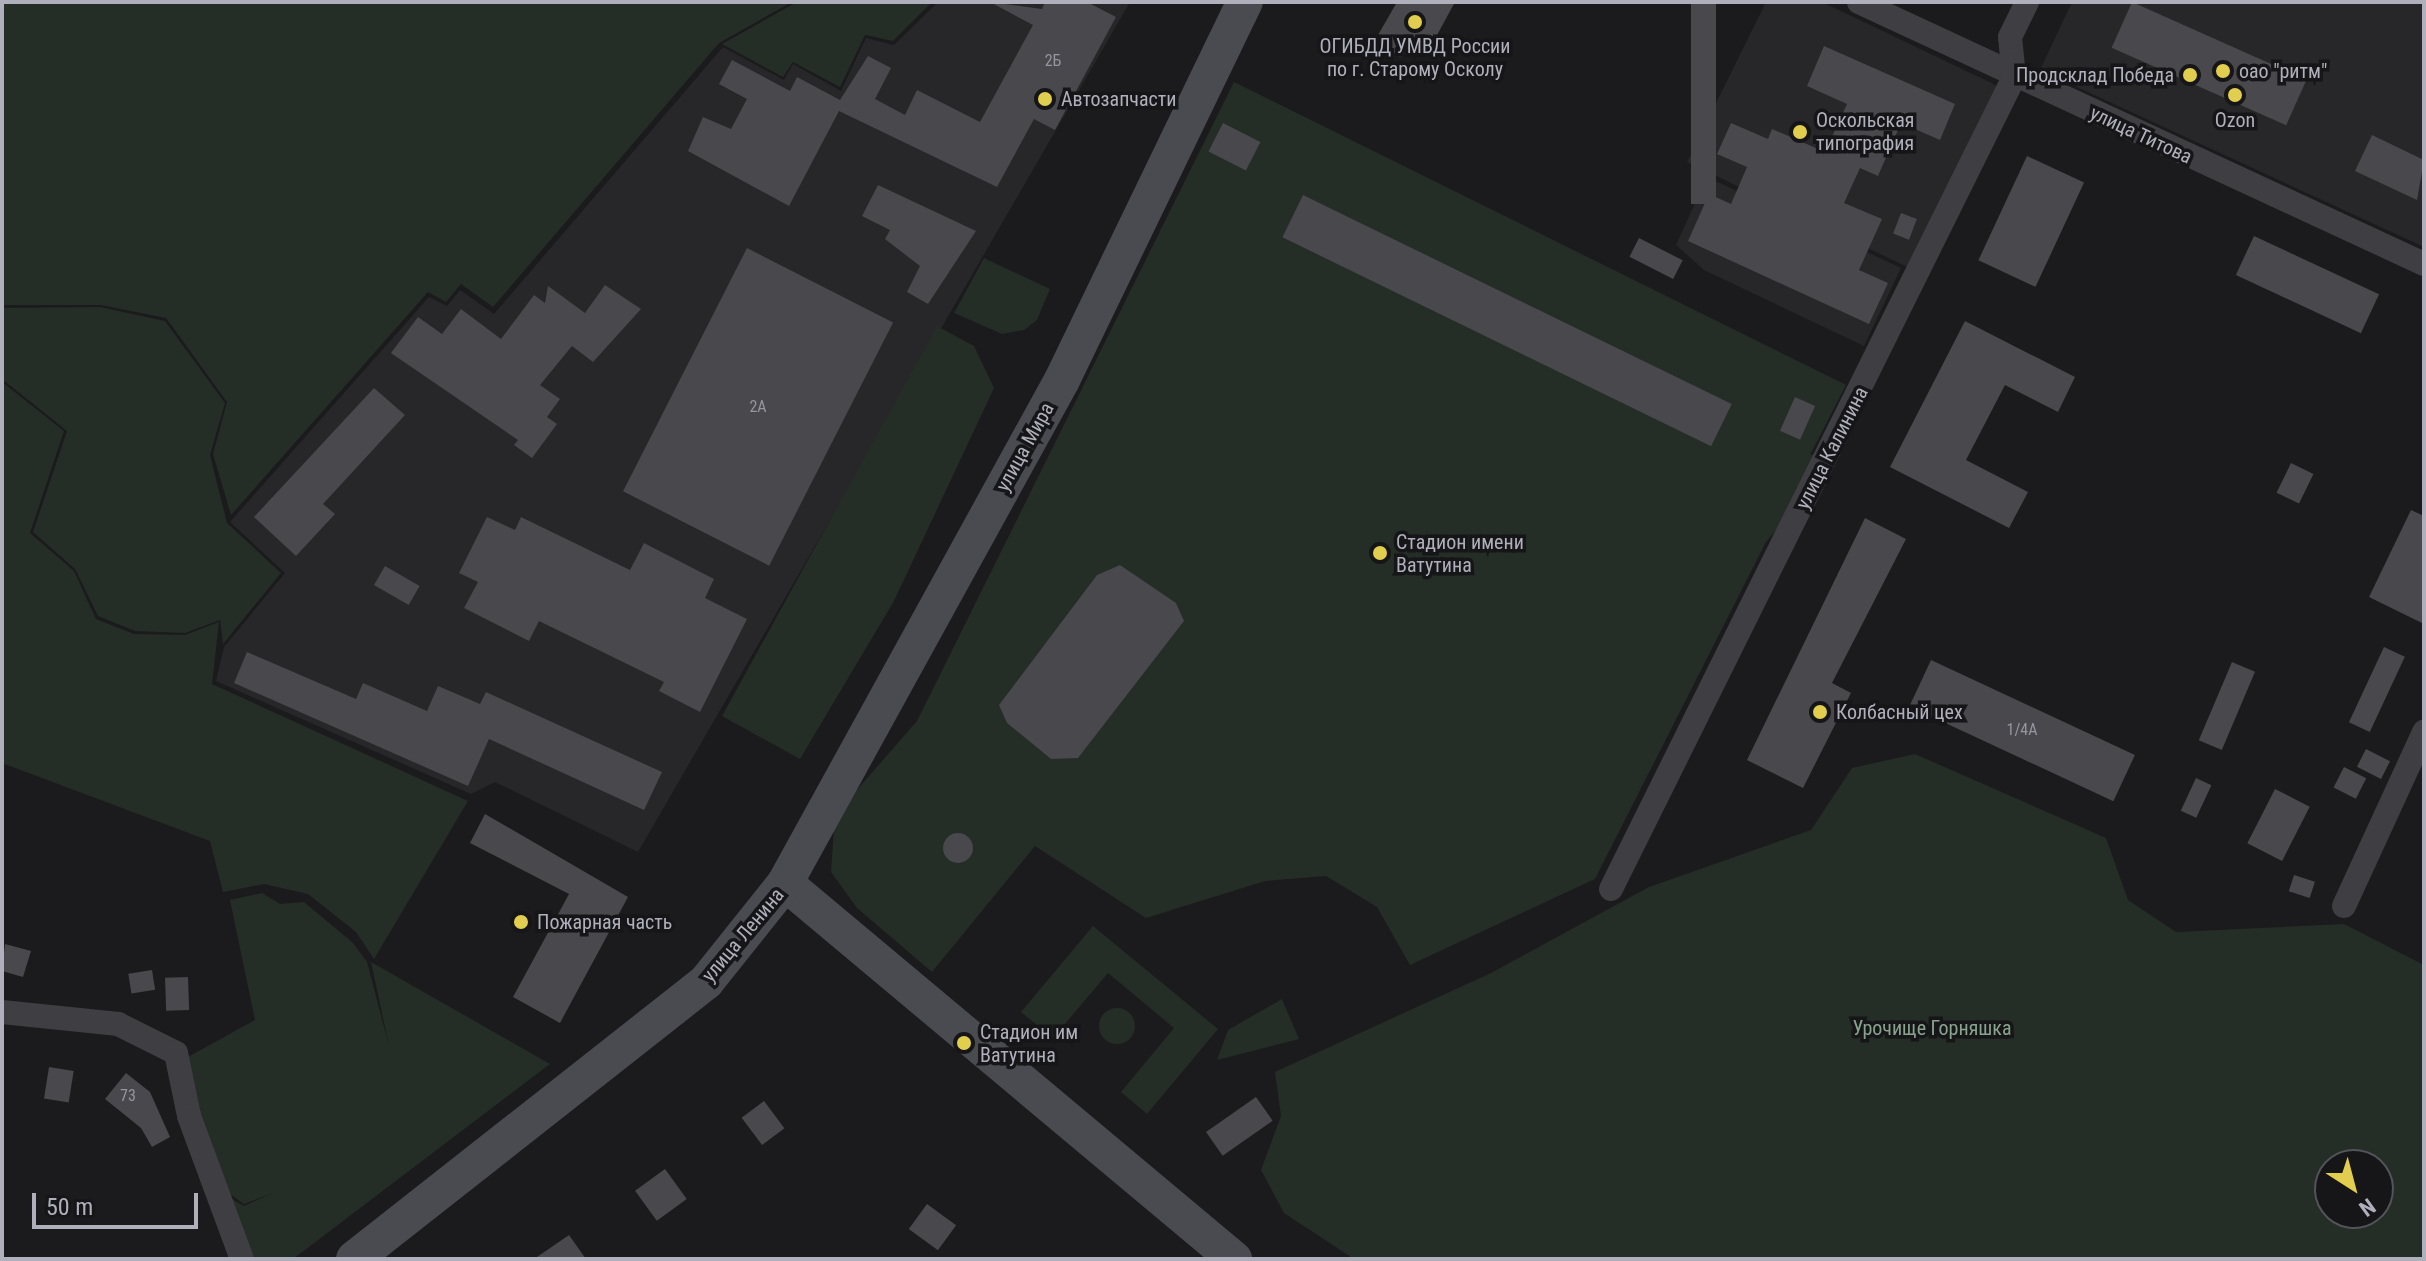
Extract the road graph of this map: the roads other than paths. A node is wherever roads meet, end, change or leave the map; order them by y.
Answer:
1 (1245, 2) edge
2 (1859, 2) edge
3 (2027, 2) edge
4 (2014, 77) junction
5 (2424, 264) edge
6 (2424, 732) edge
7 (785, 883) junction
8 (1611, 889) dead end
9 (2344, 906) dead end
10 (2, 1012) edge
11 (242, 1259) edge
12 (354, 1259) edge
13 (1234, 1259) edge

1 - 7 main road, улица Мира
2 - 4 street, улица Титова
3 - 4 street
4 - 5 street, улица Титова
4 - 8 street, улица Калинина
6 - 9 street
7 - 12 main road, улица Ленина
7 - 13 main road, улица Ленина
10 - 11 street

